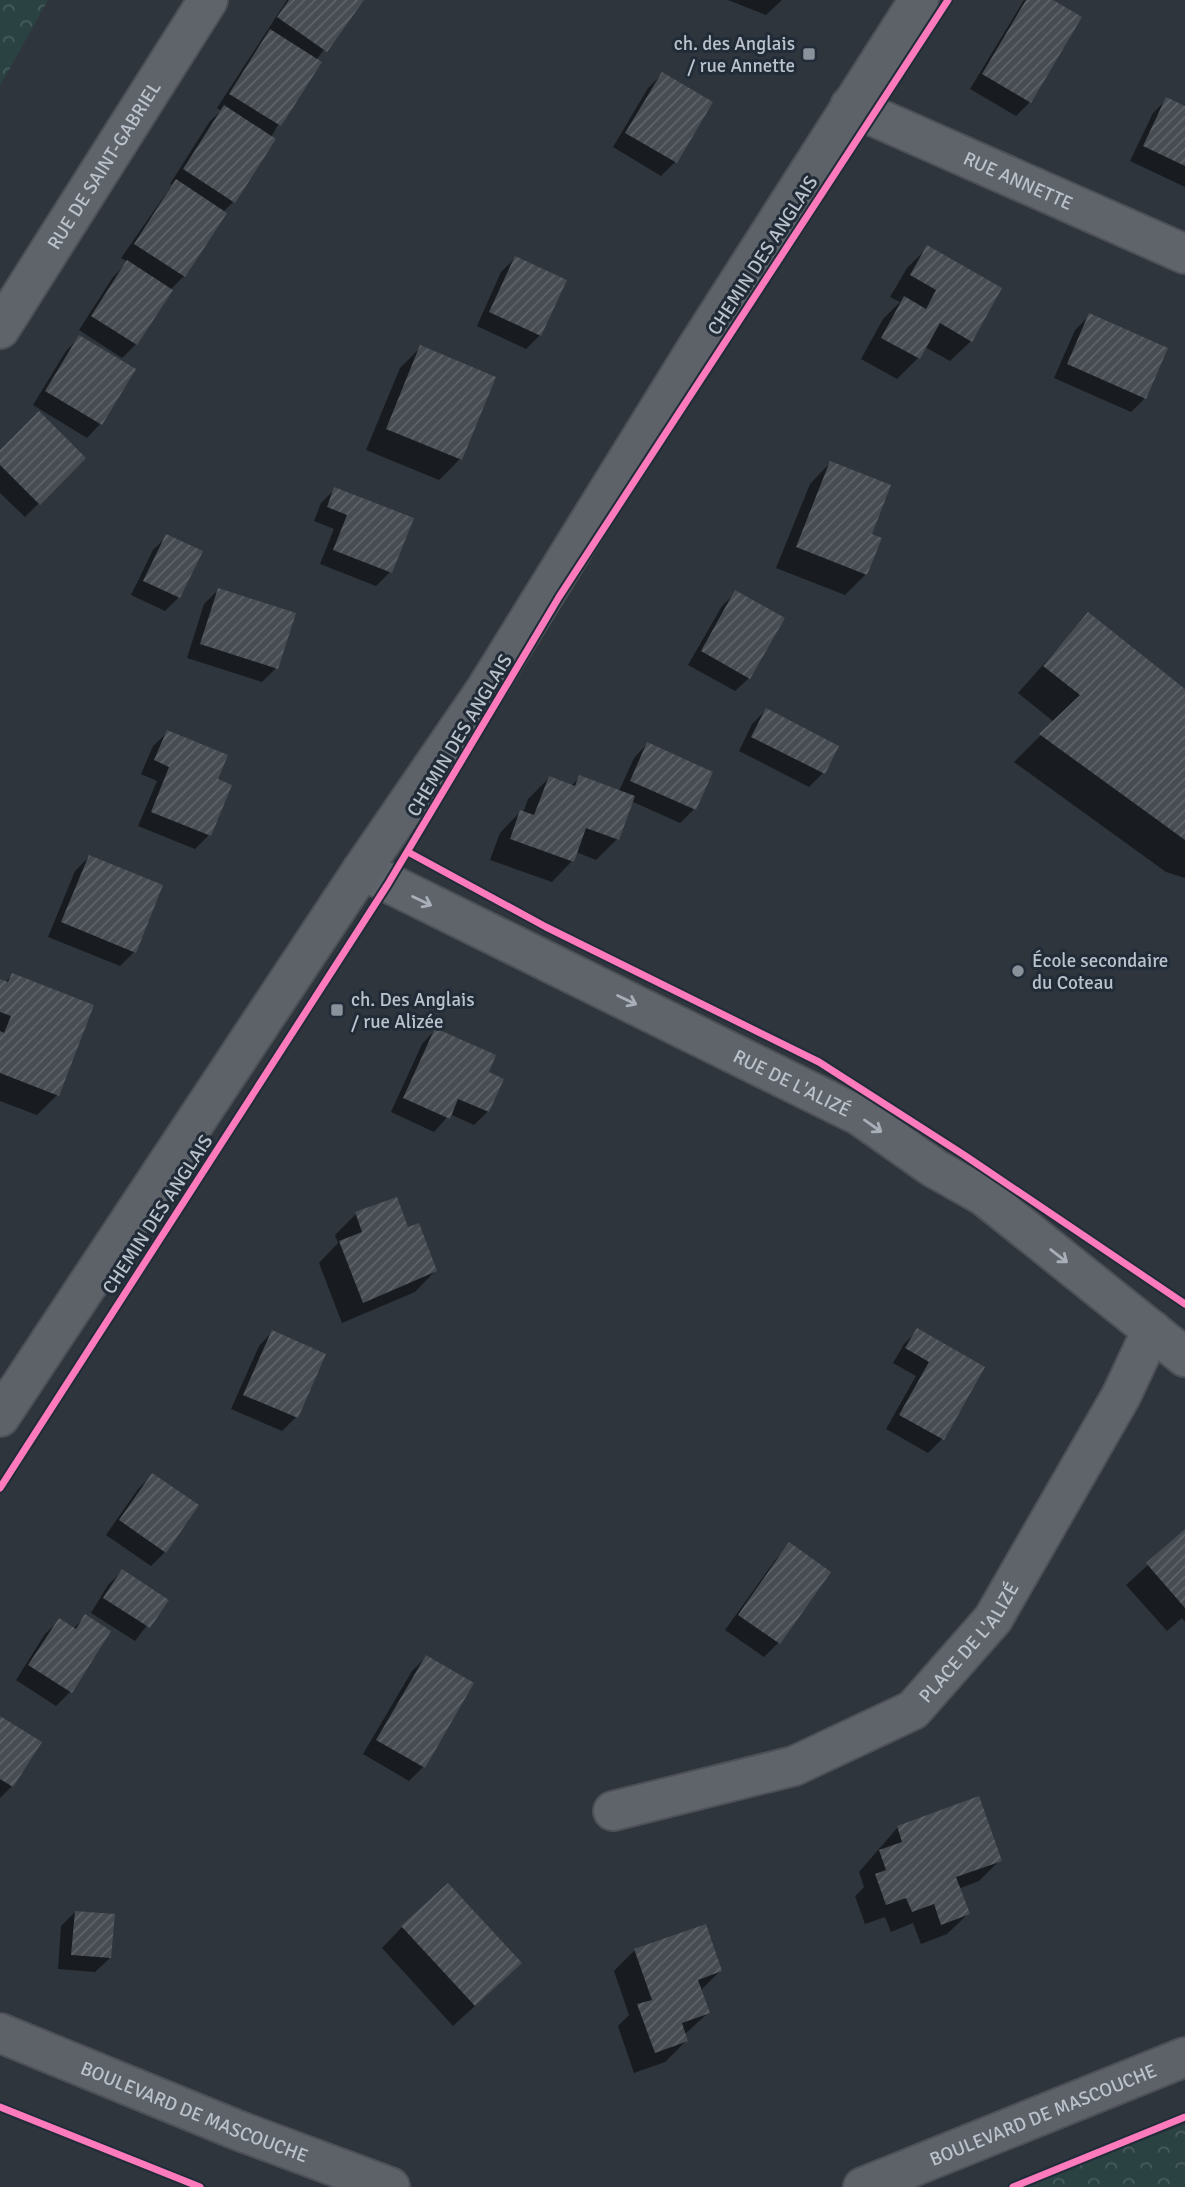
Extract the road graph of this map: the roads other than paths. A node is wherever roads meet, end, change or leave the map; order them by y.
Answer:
1 (208, 0) edge
2 (919, 0) edge
3 (850, 106) junction
4 (1185, 254) edge
5 (0, 329) edge
6 (362, 870) junction
7 (1152, 1330) junction
8 (1185, 1357) edge
9 (0, 1418) edge
10 (613, 1811) dead end
11 (0, 2033) edge
12 (1185, 2057) edge
13 (390, 2187) edge
14 (863, 2187) edge

1 - 5 street, RUE DE SAINT-GABRIEL
2 - 3 street, CHEMIN DES ANGLAIS
3 - 4 street, RUE ANNETTE
3 - 6 street, CHEMIN DES ANGLAIS
6 -> 7 street, RUE DE L'ALIZÉ
6 - 9 street, CHEMIN DES ANGLAIS
7 - 8 street, RUE DE L'ALIZÉ
7 - 10 street, PLACE DE L'ALIZÉ
11 - 13 street, BOULEVARD DE MASCOUCHE
12 - 14 street, BOULEVARD DE MASCOUCHE

